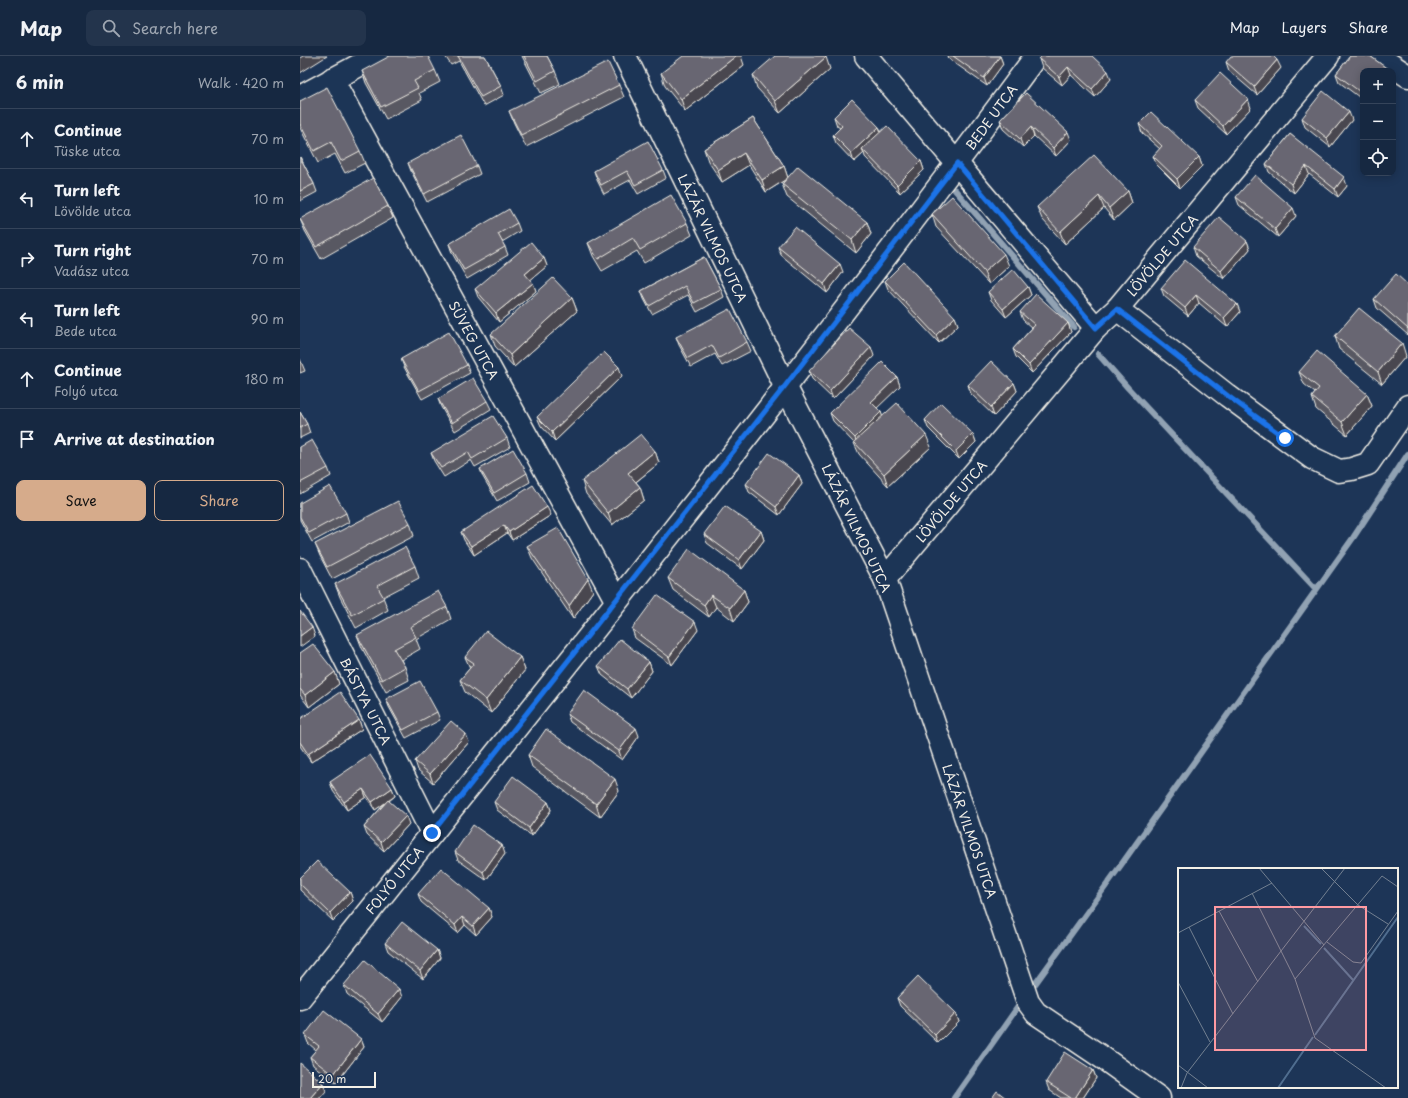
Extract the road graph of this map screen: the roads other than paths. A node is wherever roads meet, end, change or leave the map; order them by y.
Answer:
1 (376, 56) edge
2 (625, 56) edge
3 (866, 56) edge
4 (1036, 56) edge
5 (1328, 56) edge
6 (1377, 56) edge
7 (1408, 76) edge
8 (332, 79) junction
9 (300, 97) edge
10 (957, 163) junction
11 (1117, 309) junction
12 (1096, 328) junction
13 (785, 386) junction
14 (1408, 406) edge
15 (300, 569) edge
16 (885, 579) junction
17 (616, 600) junction
18 (432, 833) junction
19 (300, 998) edge
20 (1159, 1098) edge

1 - 8 street
2 - 13 street, LÁZÁR VILMOS UTCA
3 - 10 street
4 - 10 street, BEDE UTCA
5 - 11 street, LÖVÖLDE UTCA
6 - 7 street
8 - 9 street
8 - 17 street, SÜVEG UTCA
10 - 12 street
10 - 13 street, BEDE UTCA
11 - 12 street, LÖVÖLDE UTCA
11 - 14 street
12 - 16 street, LÖVÖLDE UTCA
13 - 16 street, LÁZÁR VILMOS UTCA
13 - 17 street, FOLYÓ UTCA
15 - 18 street, BÁSTYA UTCA
16 - 20 street, LÁZÁR VILMOS UTCA
17 - 18 street, FOLYÓ UTCA
18 - 19 street, FOLYÓ UTCA

